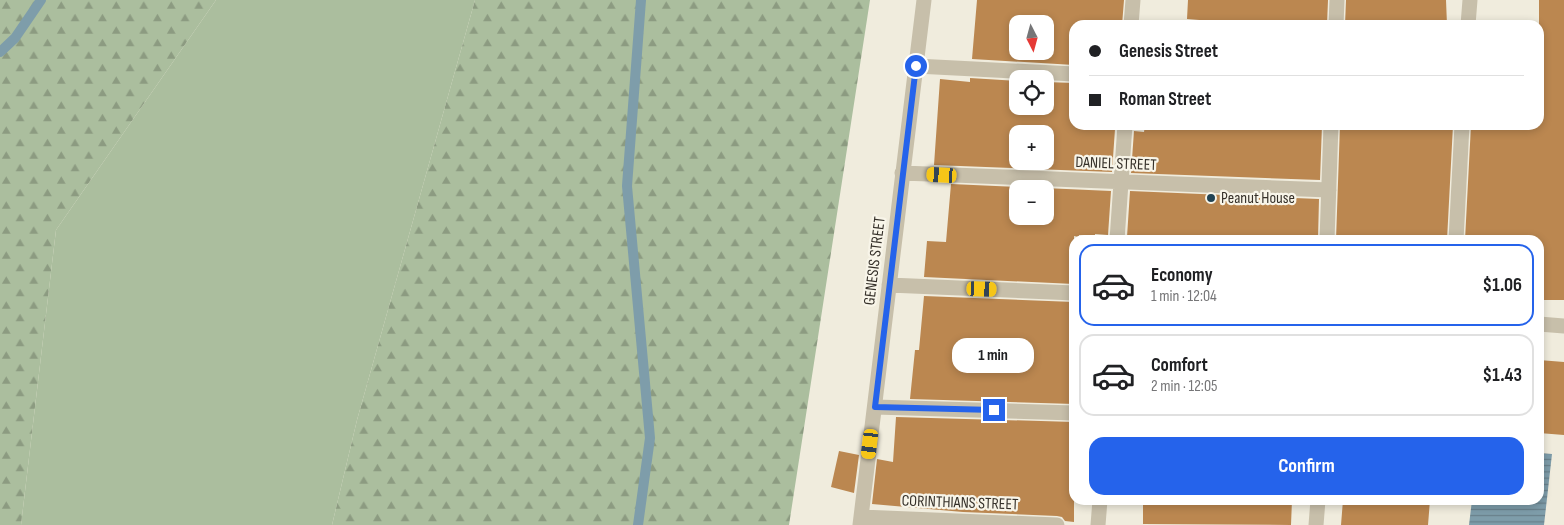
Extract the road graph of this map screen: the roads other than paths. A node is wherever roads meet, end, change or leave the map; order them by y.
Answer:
1 (924, 0) edge
2 (1133, 0) edge
3 (1337, 0) edge
4 (1470, 0) edge
5 (1131, 20) edge
6 (1336, 20) edge
7 (1468, 20) edge
8 (916, 66) junction
9 (1069, 74) edge
10 (1125, 130) edge
11 (1331, 130) edge
12 (1462, 130) edge
13 (902, 173) junction
14 (1121, 182) junction
15 (1329, 190) junction
16 (1117, 235) edge
17 (1327, 235) edge
18 (1456, 235) edge
19 (889, 285) junction
20 (1069, 292) edge
21 (1544, 324) edge
22 (1564, 326) edge
23 (875, 407) junction
24 (1069, 412) edge
25 (1100, 505) edge
26 (1318, 505) edge
27 (860, 521) edge
28 (1057, 525) edge
29 (1098, 525) edge
30 (1316, 525) edge

1 - 8 street, GENESIS STREET
2 - 5 street
3 - 6 street
4 - 7 street
8 - 9 street
8 - 13 street, GENESIS STREET
10 - 14 street
11 - 15 street
12 - 18 street
13 - 14 street, DANIEL STREET
13 - 19 street, GENESIS STREET
14 - 15 street, DANIEL STREET
14 - 16 street
15 - 17 street
19 - 20 street
19 - 23 street, GENESIS STREET
21 - 22 street
23 - 24 street
23 - 27 street, GENESIS STREET
25 - 29 street
26 - 30 street
27 - 28 street, CORINTHIANS STREET

